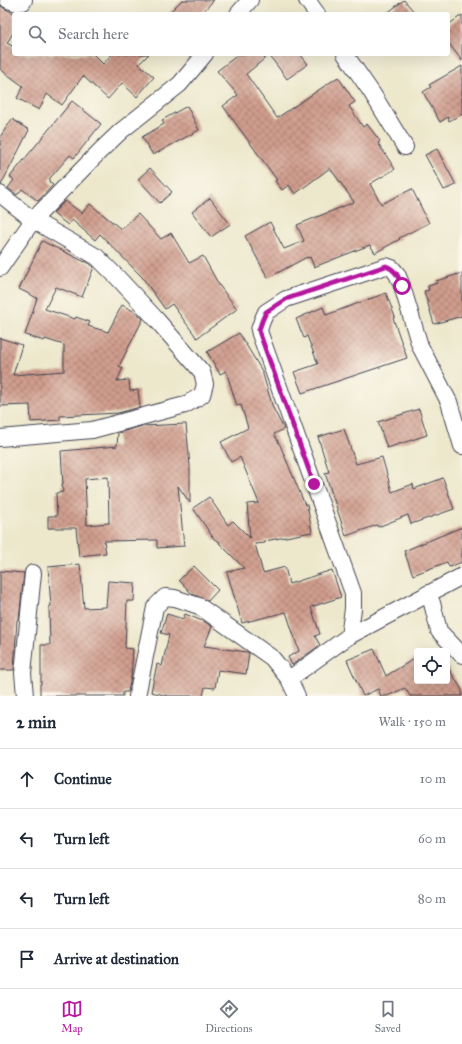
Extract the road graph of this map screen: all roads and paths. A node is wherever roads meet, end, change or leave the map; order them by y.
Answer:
1 (8, 0) edge
2 (24, 0) edge
3 (250, 0) edge
4 (307, 0) edge
5 (240, 12) edge
6 (315, 12) edge
7 (203, 56) edge
8 (346, 56) edge
9 (405, 147) dead end
10 (0, 194) edge
11 (33, 220) junction
12 (0, 268) edge
13 (456, 400) edge
14 (0, 438) edge
15 (462, 446) edge
16 (33, 573) dead end
17 (462, 576) edge
18 (427, 594) junction
19 (349, 636) junction
20 (462, 655) edge
21 (289, 678) junction
22 (25, 696) edge
23 (137, 696) edge
24 (297, 696) edge

1 - 2 street
3 - 5 street
4 - 6 street
7 - 11 street
8 - 9 street
10 - 11 street
11 - 12 street
11 - 14 street
13 - 15 street
13 - 19 street
16 - 22 street
17 - 18 street
18 - 19 street
18 - 20 street
19 - 21 street
21 - 23 street
21 - 24 street

